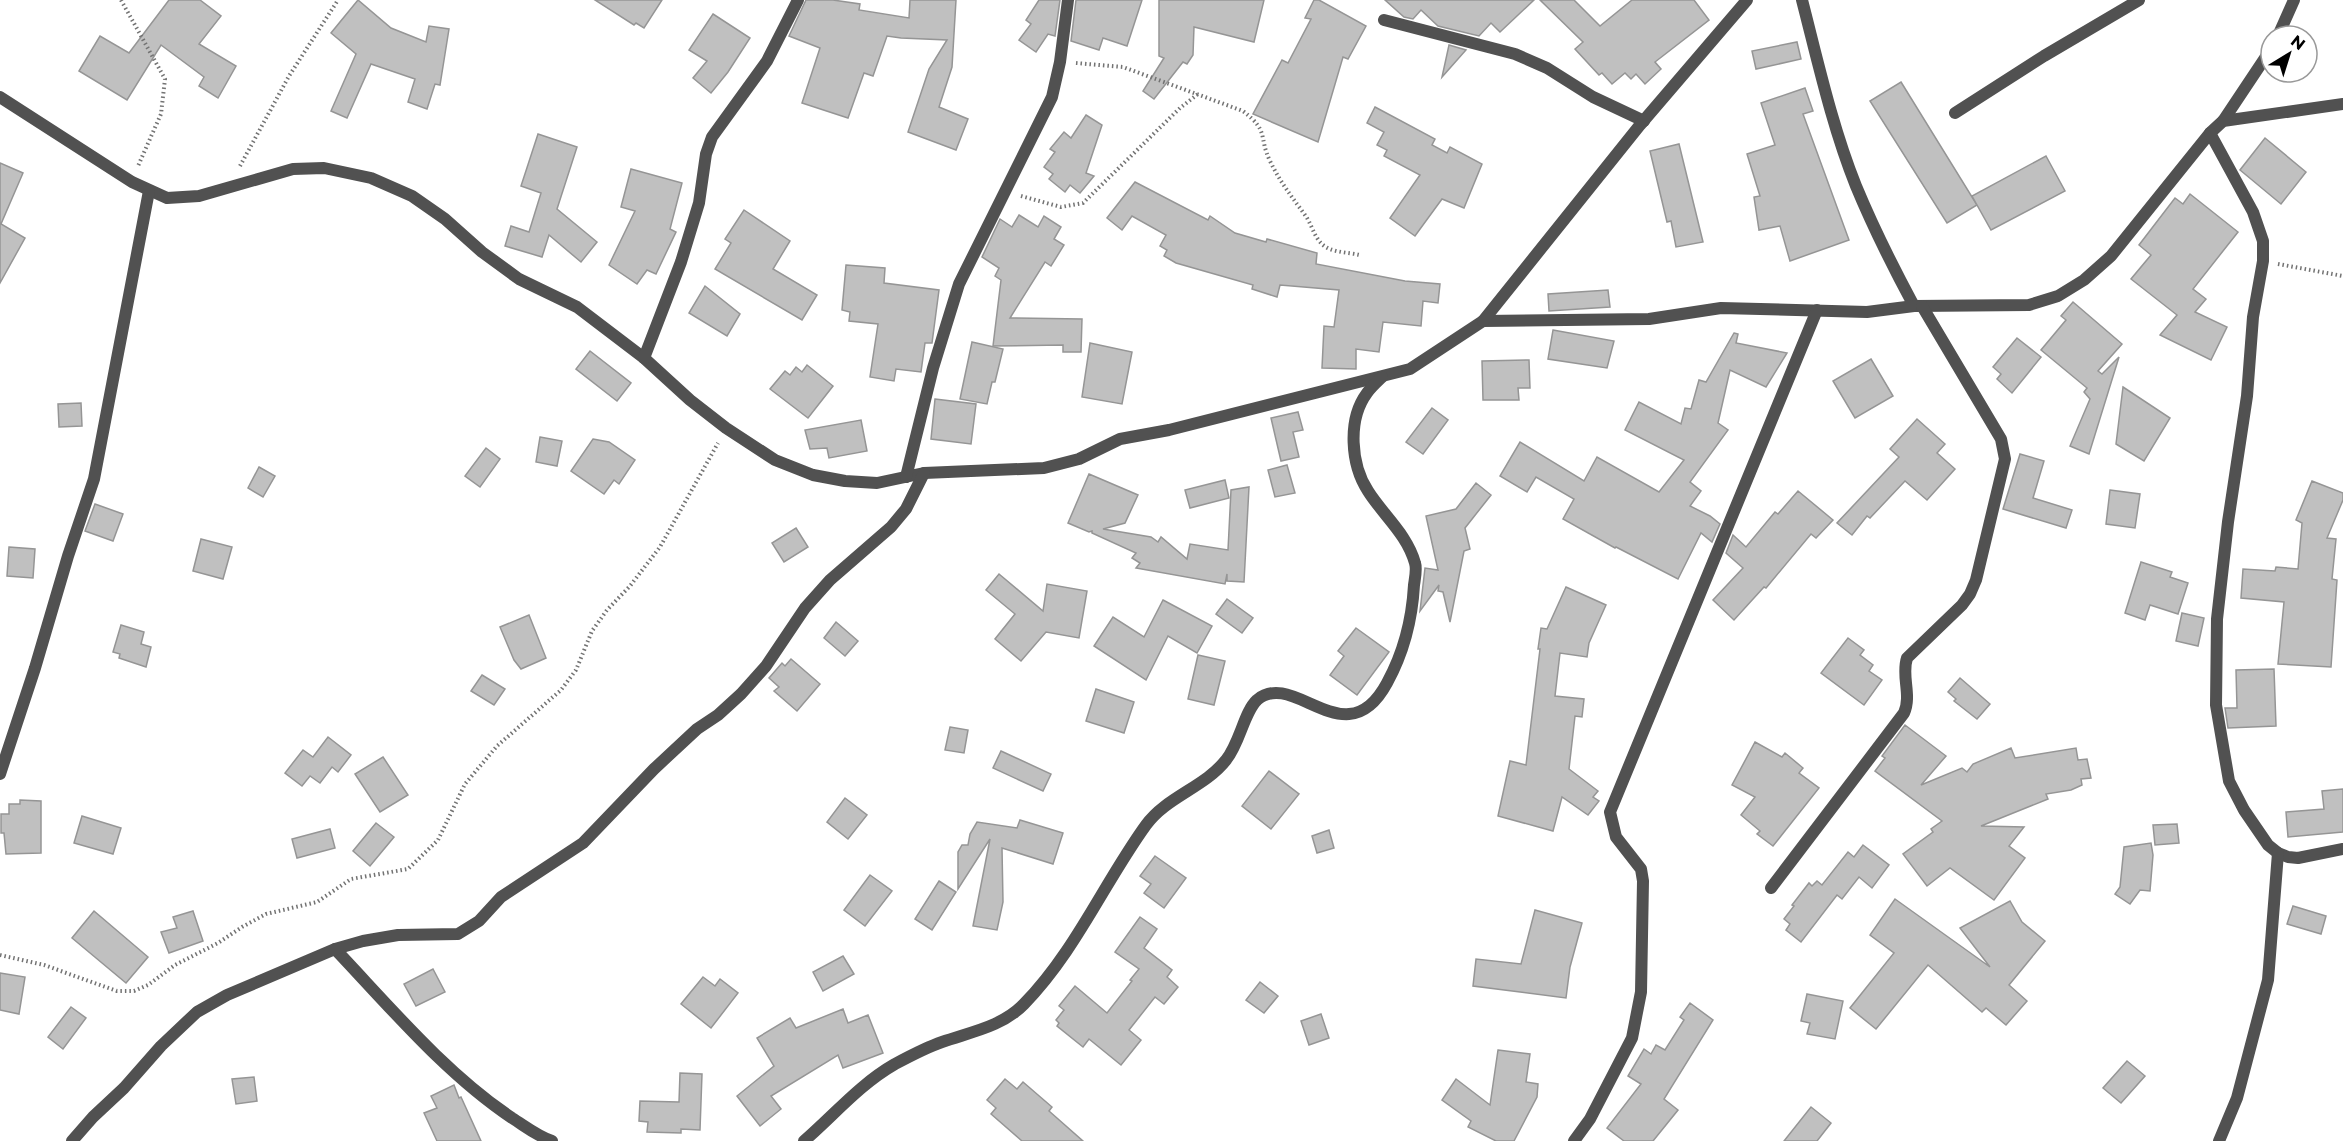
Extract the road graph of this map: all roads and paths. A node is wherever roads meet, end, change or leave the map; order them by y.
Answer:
1 (121, 0) edge
2 (339, 0) edge
3 (798, 0) edge
4 (1068, 0) edge
5 (1747, 0) edge
6 (1802, 0) edge
7 (2139, 0) edge
8 (2294, 0) edge
9 (1384, 20) dead end
10 (2283, 24) edge
11 (1060, 62) junction
12 (2259, 67) edge
13 (1199, 94) junction
14 (0, 97) edge
15 (2343, 104) edge
16 (1955, 113) dead end
17 (1644, 121) junction
18 (2223, 121) junction
19 (2210, 133) junction
20 (132, 182) junction
21 (233, 186) junction
22 (1006, 190) junction
23 (149, 191) junction
24 (1360, 255) dead end
25 (2263, 261) junction
26 (2343, 276) edge
27 (1918, 306) junction
28 (1817, 310) junction
29 (1483, 321) junction
30 (644, 358) junction
31 (1382, 377) junction
32 (726, 428) junction
33 (924, 473) junction
34 (906, 477) junction
35 (0, 774) edge
36 (2343, 849) edge
37 (2278, 853) junction
38 (1771, 888) dead end
39 (335, 949) junction
40 (0, 954) edge
41 (72, 1141) edge
42 (552, 1141) edge
43 (804, 1141) edge
44 (1574, 1141) edge
45 (2219, 1141) edge

1 - 20 path
2 - 21 path
3 - 30 street
4 - 11 street
5 - 17 street
6 - 27 street
7 - 16 street
8 - 10 street
9 - 17 street
11 - 13 path
11 - 22 street
12 - 18 street
13 - 22 path
13 - 24 path
14 - 20 street
15 - 18 street
17 - 29 street
18 - 19 street
19 - 25 street
19 - 27 street
20 - 23 street
21 - 23 street
21 - 30 street
22 - 34 street
23 - 35 street
25 - 26 path
25 - 37 street
27 - 28 street
27 - 38 street
28 - 29 street
28 - 44 street
29 - 31 street
30 - 32 street
31 - 33 street
31 - 43 street
32 - 34 street
32 - 40 path
33 - 34 street
33 - 39 street
36 - 37 street
37 - 45 street
39 - 41 street
39 - 42 street

